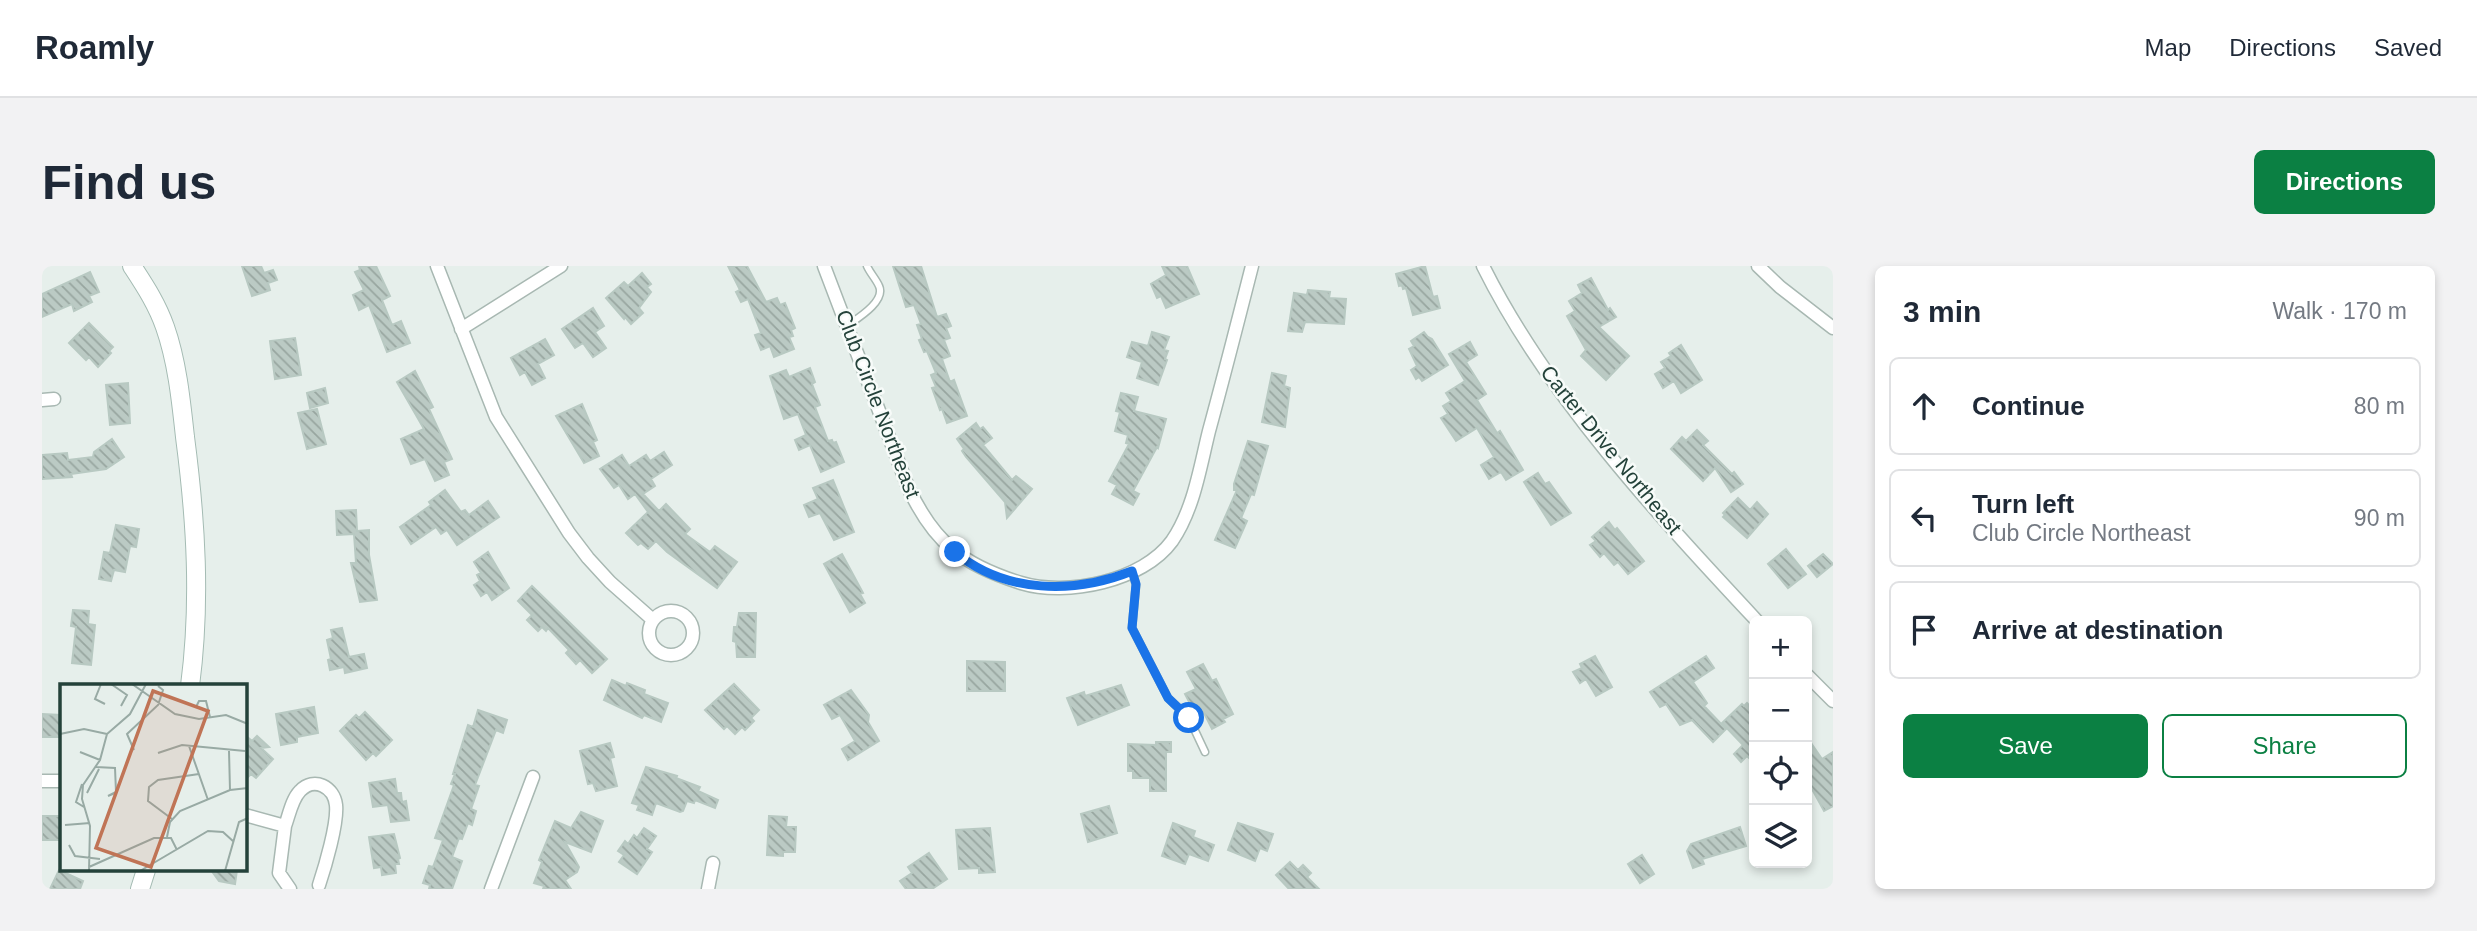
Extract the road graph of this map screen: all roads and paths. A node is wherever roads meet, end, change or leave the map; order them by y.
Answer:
1 (132, 266) edge
2 (438, 266) edge
3 (561, 266) edge
4 (824, 266) edge
5 (867, 266) edge
6 (1252, 266) edge
7 (1483, 266) edge
8 (1758, 266) edge
9 (848, 325) junction
10 (1833, 328) edge
11 (461, 329) junction
12 (1132, 571) junction
13 (1752, 616) edge
14 (653, 620) dead end
15 (1811, 679) edge
16 (190, 684) edge
17 (1833, 701) edge
18 (1205, 752) dead end
19 (533, 777) dead end
20 (42, 781) edge
21 (60, 781) edge
22 (247, 816) edge
23 (285, 826) junction
24 (713, 863) dead end
25 (145, 872) edge
26 (320, 888) edge
27 (139, 889) edge
28 (290, 889) edge
29 (491, 889) edge
30 (708, 889) edge

1 - 16 street
2 - 11 street
3 - 11 street
4 - 9 street, Club Circle Northeast
5 - 9 lane
6 - 12 street, Club Circle Northeast
7 - 13 street, Carter Drive Northeast
8 - 10 street
9 - 12 street, Club Circle Northeast
11 - 14 street
12 - 18 lane
15 - 17 street
19 - 29 street
20 - 21 street
22 - 23 street
23 - 26 street
23 - 28 street
24 - 30 street
25 - 27 street

